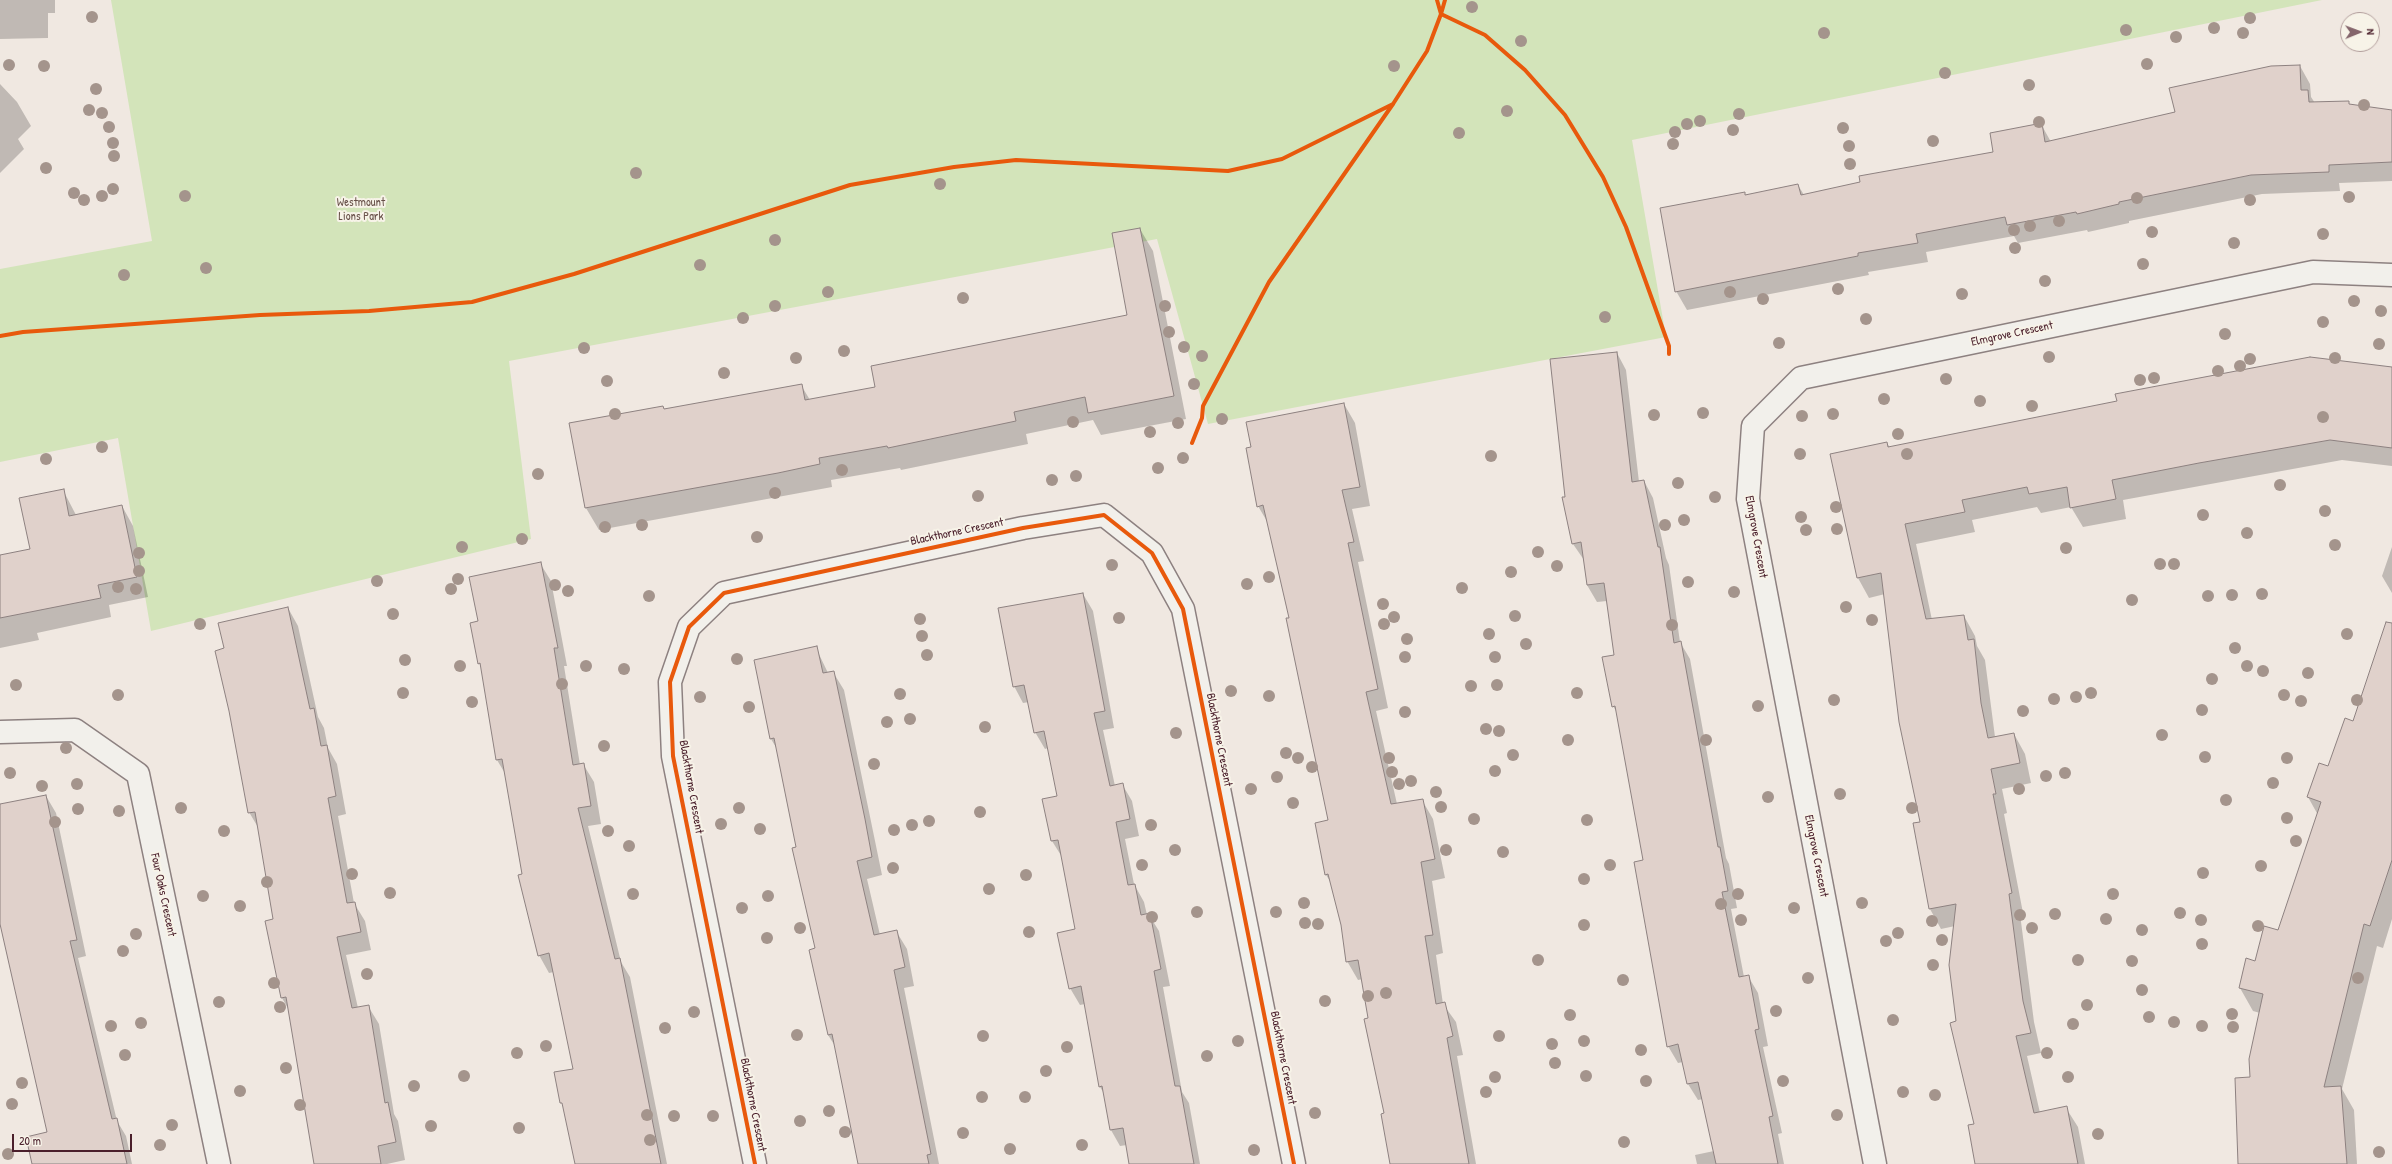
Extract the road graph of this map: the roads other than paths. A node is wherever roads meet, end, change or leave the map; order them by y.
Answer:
1 (2392, 275) edge
2 (0, 732) edge
3 (218, 1164) edge
4 (755, 1164) edge
5 (1294, 1164) edge
6 (1875, 1164) edge

1 - 6 street, Elmgrove Crescent
2 - 3 street, Four Oaks Crescent
4 - 5 street, Blackthorne Crescent

